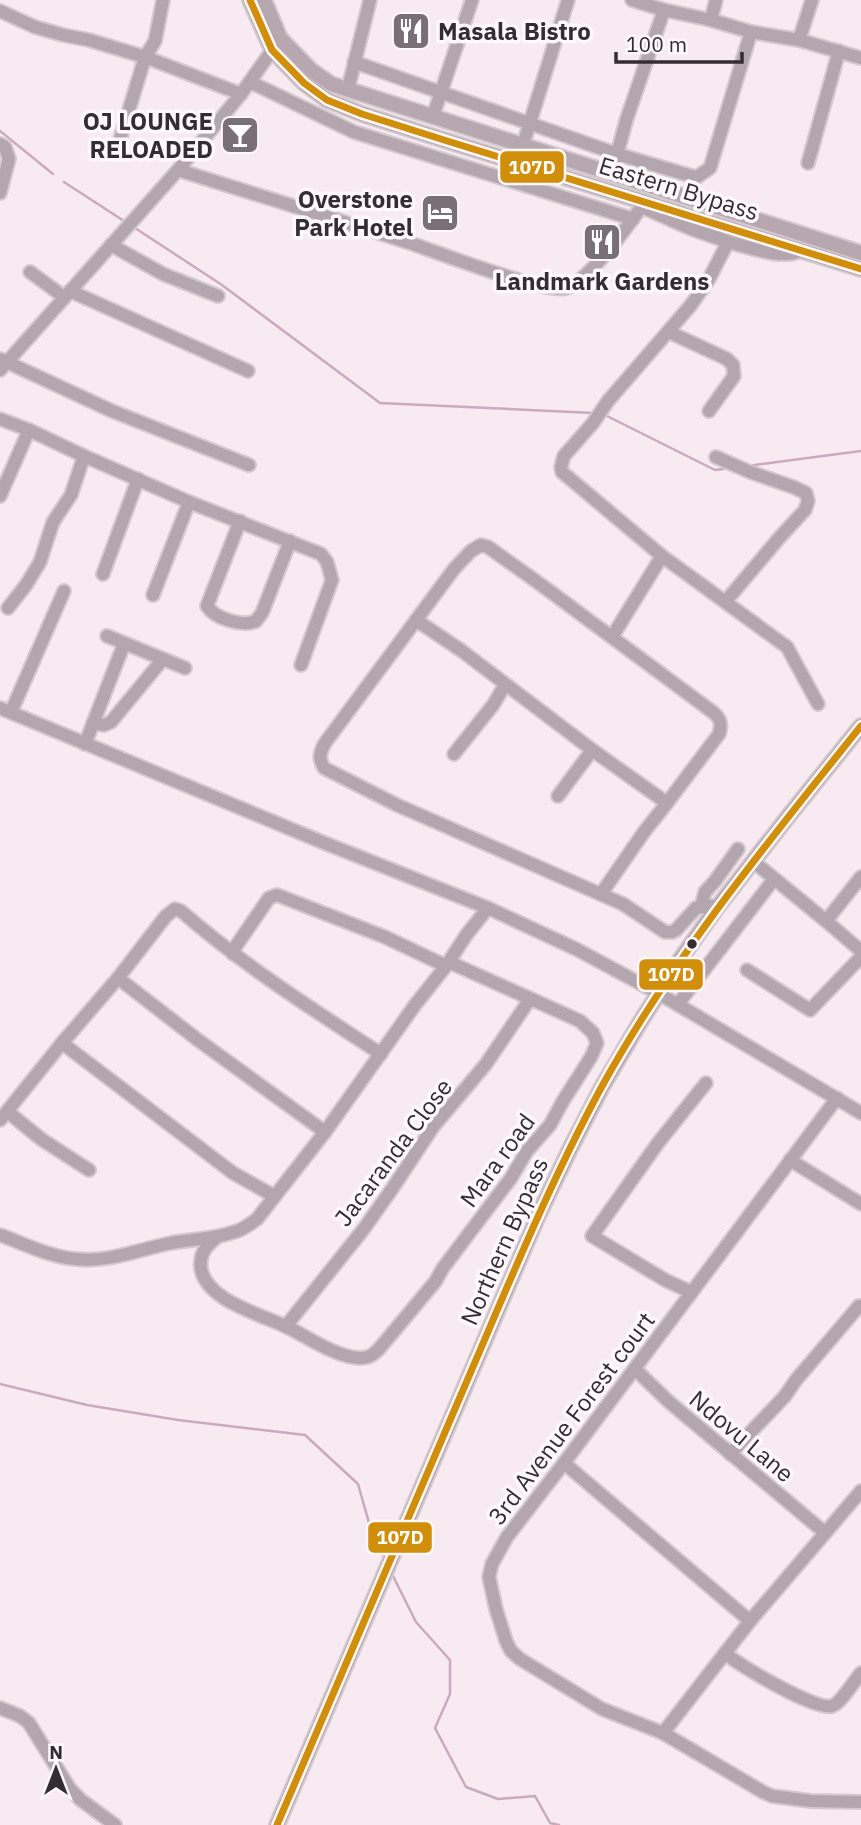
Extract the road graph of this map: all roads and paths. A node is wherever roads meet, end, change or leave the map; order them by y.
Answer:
1 (163, 0) edge
2 (250, 0) edge
3 (264, 0) edge
4 (370, 0) edge
5 (471, 0) edge
6 (568, 0) edge
7 (632, 0) edge
8 (716, 0) edge
9 (812, 0) edge
10 (664, 10) junction
11 (0, 12) edge
12 (711, 20) junction
13 (751, 32) junction
14 (799, 40) junction
15 (276, 44) junction
16 (839, 51) junction
17 (145, 57) junction
18 (861, 58) edge
19 (354, 62) junction
20 (250, 82) junction
21 (348, 89) junction
22 (441, 92) junction
23 (241, 94) junction
24 (362, 114) junction
25 (433, 116) junction
26 (529, 124) junction
27 (354, 132) junction
28 (552, 132) junction
29 (0, 144) edge
30 (523, 145) junction
31 (118, 146) dead end
32 (545, 152) junction
33 (617, 154) junction
34 (808, 163) dead end
35 (524, 165) junction
36 (178, 170) junction
37 (612, 173) junction
38 (702, 174) junction
39 (517, 182) junction
40 (0, 193) edge
41 (694, 199) junction
42 (644, 204) junction
43 (633, 219) junction
44 (728, 242) junction
45 (111, 246) junction
46 (802, 250) junction
47 (861, 253) edge
48 (861, 269) edge
49 (30, 272) dead end
50 (67, 294) junction
51 (218, 296) dead end
52 (669, 332) junction
53 (2, 364) edge
54 (248, 370) dead end
55 (709, 411) dead end
56 (0, 419) edge
57 (29, 430) junction
58 (84, 457) junction
59 (716, 457) dead end
60 (249, 465) dead end
61 (138, 479) junction
62 (0, 496) edge
63 (189, 502) junction
64 (240, 521) junction
65 (290, 541) junction
66 (662, 556) junction
67 (103, 574) dead end
68 (64, 591) dead end
69 (153, 595) dead end
70 (726, 601) junction
71 (8, 608) dead end
72 (416, 620) junction
73 (107, 636) dead end
74 (612, 636) junction
75 (124, 644) junction
76 (163, 659) junction
77 (301, 665) dead end
78 (185, 668) dead end
79 (505, 685) junction
80 (818, 704) dead end
81 (5, 710) edge
82 (93, 723) junction
83 (861, 726) edge
84 (85, 744) junction
85 (595, 751) junction
86 (454, 754) dead end
87 (558, 796) dead end
88 (667, 803) junction
89 (738, 849) dead end
90 (754, 862) junction
91 (861, 877) edge
92 (774, 879) junction
93 (601, 894) junction
94 (701, 907) junction
95 (488, 908) junction
96 (716, 909) junction
97 (826, 921) junction
98 (861, 951) edge
99 (233, 954) junction
100 (861, 957) edge
101 (447, 964) junction
102 (747, 971) dead end
103 (118, 978) junction
104 (659, 993) junction
105 (530, 999) junction
106 (678, 1004) junction
107 (62, 1043) junction
108 (381, 1054) junction
109 (706, 1083) dead end
110 (836, 1098) junction
111 (861, 1113) edge
112 (4, 1116) edge
113 (325, 1132) junction
114 (789, 1160) junction
115 (89, 1170) dead end
116 (274, 1196) junction
117 (861, 1204) edge
118 (0, 1235) edge
119 (217, 1237) junction
120 (691, 1292) junction
121 (859, 1306) dead end
122 (286, 1326) junction
123 (635, 1369) junction
124 (730, 1454) junction
125 (564, 1463) junction
126 (861, 1491) edge
127 (824, 1532) junction
128 (750, 1621) junction
129 (725, 1653) junction
130 (861, 1673) edge
131 (0, 1708) edge
132 (663, 1733) junction
133 (861, 1802) edge
134 (114, 1825) edge
135 (277, 1825) edge

1 - 17 street
2 - 15 main road, Eastern Bypass
3 - 15 main road, Eastern Bypass
4 - 19 street
5 - 22 street
6 - 26 street
7 - 10 street
8 - 12 street
9 - 14 street
10 - 12 street
10 - 33 street
11 - 17 street
12 - 13 street
13 - 14 street
13 - 38 street
14 - 16 street
15 - 20 street
15 - 21 main road, Eastern Bypass
15 - 24 main road, Eastern Bypass
16 - 18 street
16 - 34 street
17 - 23 street
17 - 31 street
19 - 21 street
19 - 22 street
20 - 23 street
20 - 27 street
21 - 25 main road, Eastern Bypass
22 - 25 street
22 - 26 street
23 - 36 street
24 - 27 street
24 - 35 main road, Eastern Bypass
25 - 30 main road, Eastern Bypass
26 - 28 street
26 - 30 street
27 - 39 street
28 - 32 street
28 - 33 street
29 - 40 street
30 - 32 main road, Eastern Bypass
32 - 37 main road, Eastern Bypass
33 - 37 street
33 - 38 street
35 - 39 street
35 - 42 main road, Eastern Bypass
36 - 43 street
36 - 45 street
37 - 41 main road, Eastern Bypass
38 - 41 street
39 - 43 street
41 - 47 main road, Eastern Bypass
42 - 43 street
42 - 44 street
42 - 46 main road, Eastern Bypass
44 - 46 street
44 - 52 street
45 - 50 street
45 - 51 street
46 - 48 main road, Eastern Bypass
49 - 50 street
50 - 53 street
50 - 54 street
52 - 55 street
52 - 66 street
53 - 60 street
56 - 57 street
57 - 58 street
57 - 62 street
58 - 61 street
58 - 71 street
59 - 70 street
61 - 63 street
61 - 67 street
63 - 64 street
63 - 69 street
64 - 65 street
64 - 65 street
65 - 77 street
66 - 70 street
66 - 74 street
68 - 81 street
70 - 80 street
72 - 74 street
72 - 79 street
72 - 93 street
73 - 75 street
74 - 88 street
75 - 76 street
75 - 82 street
76 - 78 street
76 - 82 street
79 - 85 street
79 - 86 street
81 - 84 street
82 - 84 street
83 - 90 main road, Northern Bypass
84 - 95 street
85 - 87 street
85 - 88 street
88 - 93 street
89 - 94 street
90 - 92 street
90 - 96 main road, Northern Bypass
91 - 97 street
92 - 97 street
92 - 106 street
93 - 94 street
94 - 96 street
95 - 101 street
95 - 104 street
96 - 104 main road, Northern Bypass
97 - 98 street
99 - 101 street, Mara road
99 - 103 street
99 - 108 street
100 - 102 street
101 - 105 street, Mara road
101 - 108 street
103 - 107 street
103 - 113 street
104 - 106 street
104 - 135 main road, Northern Bypass
105 - 122 street, Jacaranda Close
105 - 122 street, Mara road
106 - 110 street
107 - 112 street
107 - 116 street
108 - 113 street
109 - 120 street
110 - 111 street
110 - 114 street, 3rd Avenue Forest court
112 - 115 street
113 - 116 street
114 - 117 street
114 - 120 street, 3rd Avenue Forest court
116 - 119 street
118 - 119 street
119 - 122 street
120 - 123 street, 3rd Avenue Forest court
121 - 124 street
123 - 124 street, Ndovu Lane
123 - 125 street, 3rd Avenue Forest court
124 - 127 street, Ndovu Lane
125 - 128 street
125 - 132 street, 3rd Avenue Forest court
126 - 127 street
127 - 128 street
128 - 129 street
129 - 130 street
129 - 132 street
131 - 134 street
132 - 133 street, 3rd Avenue Forest court

